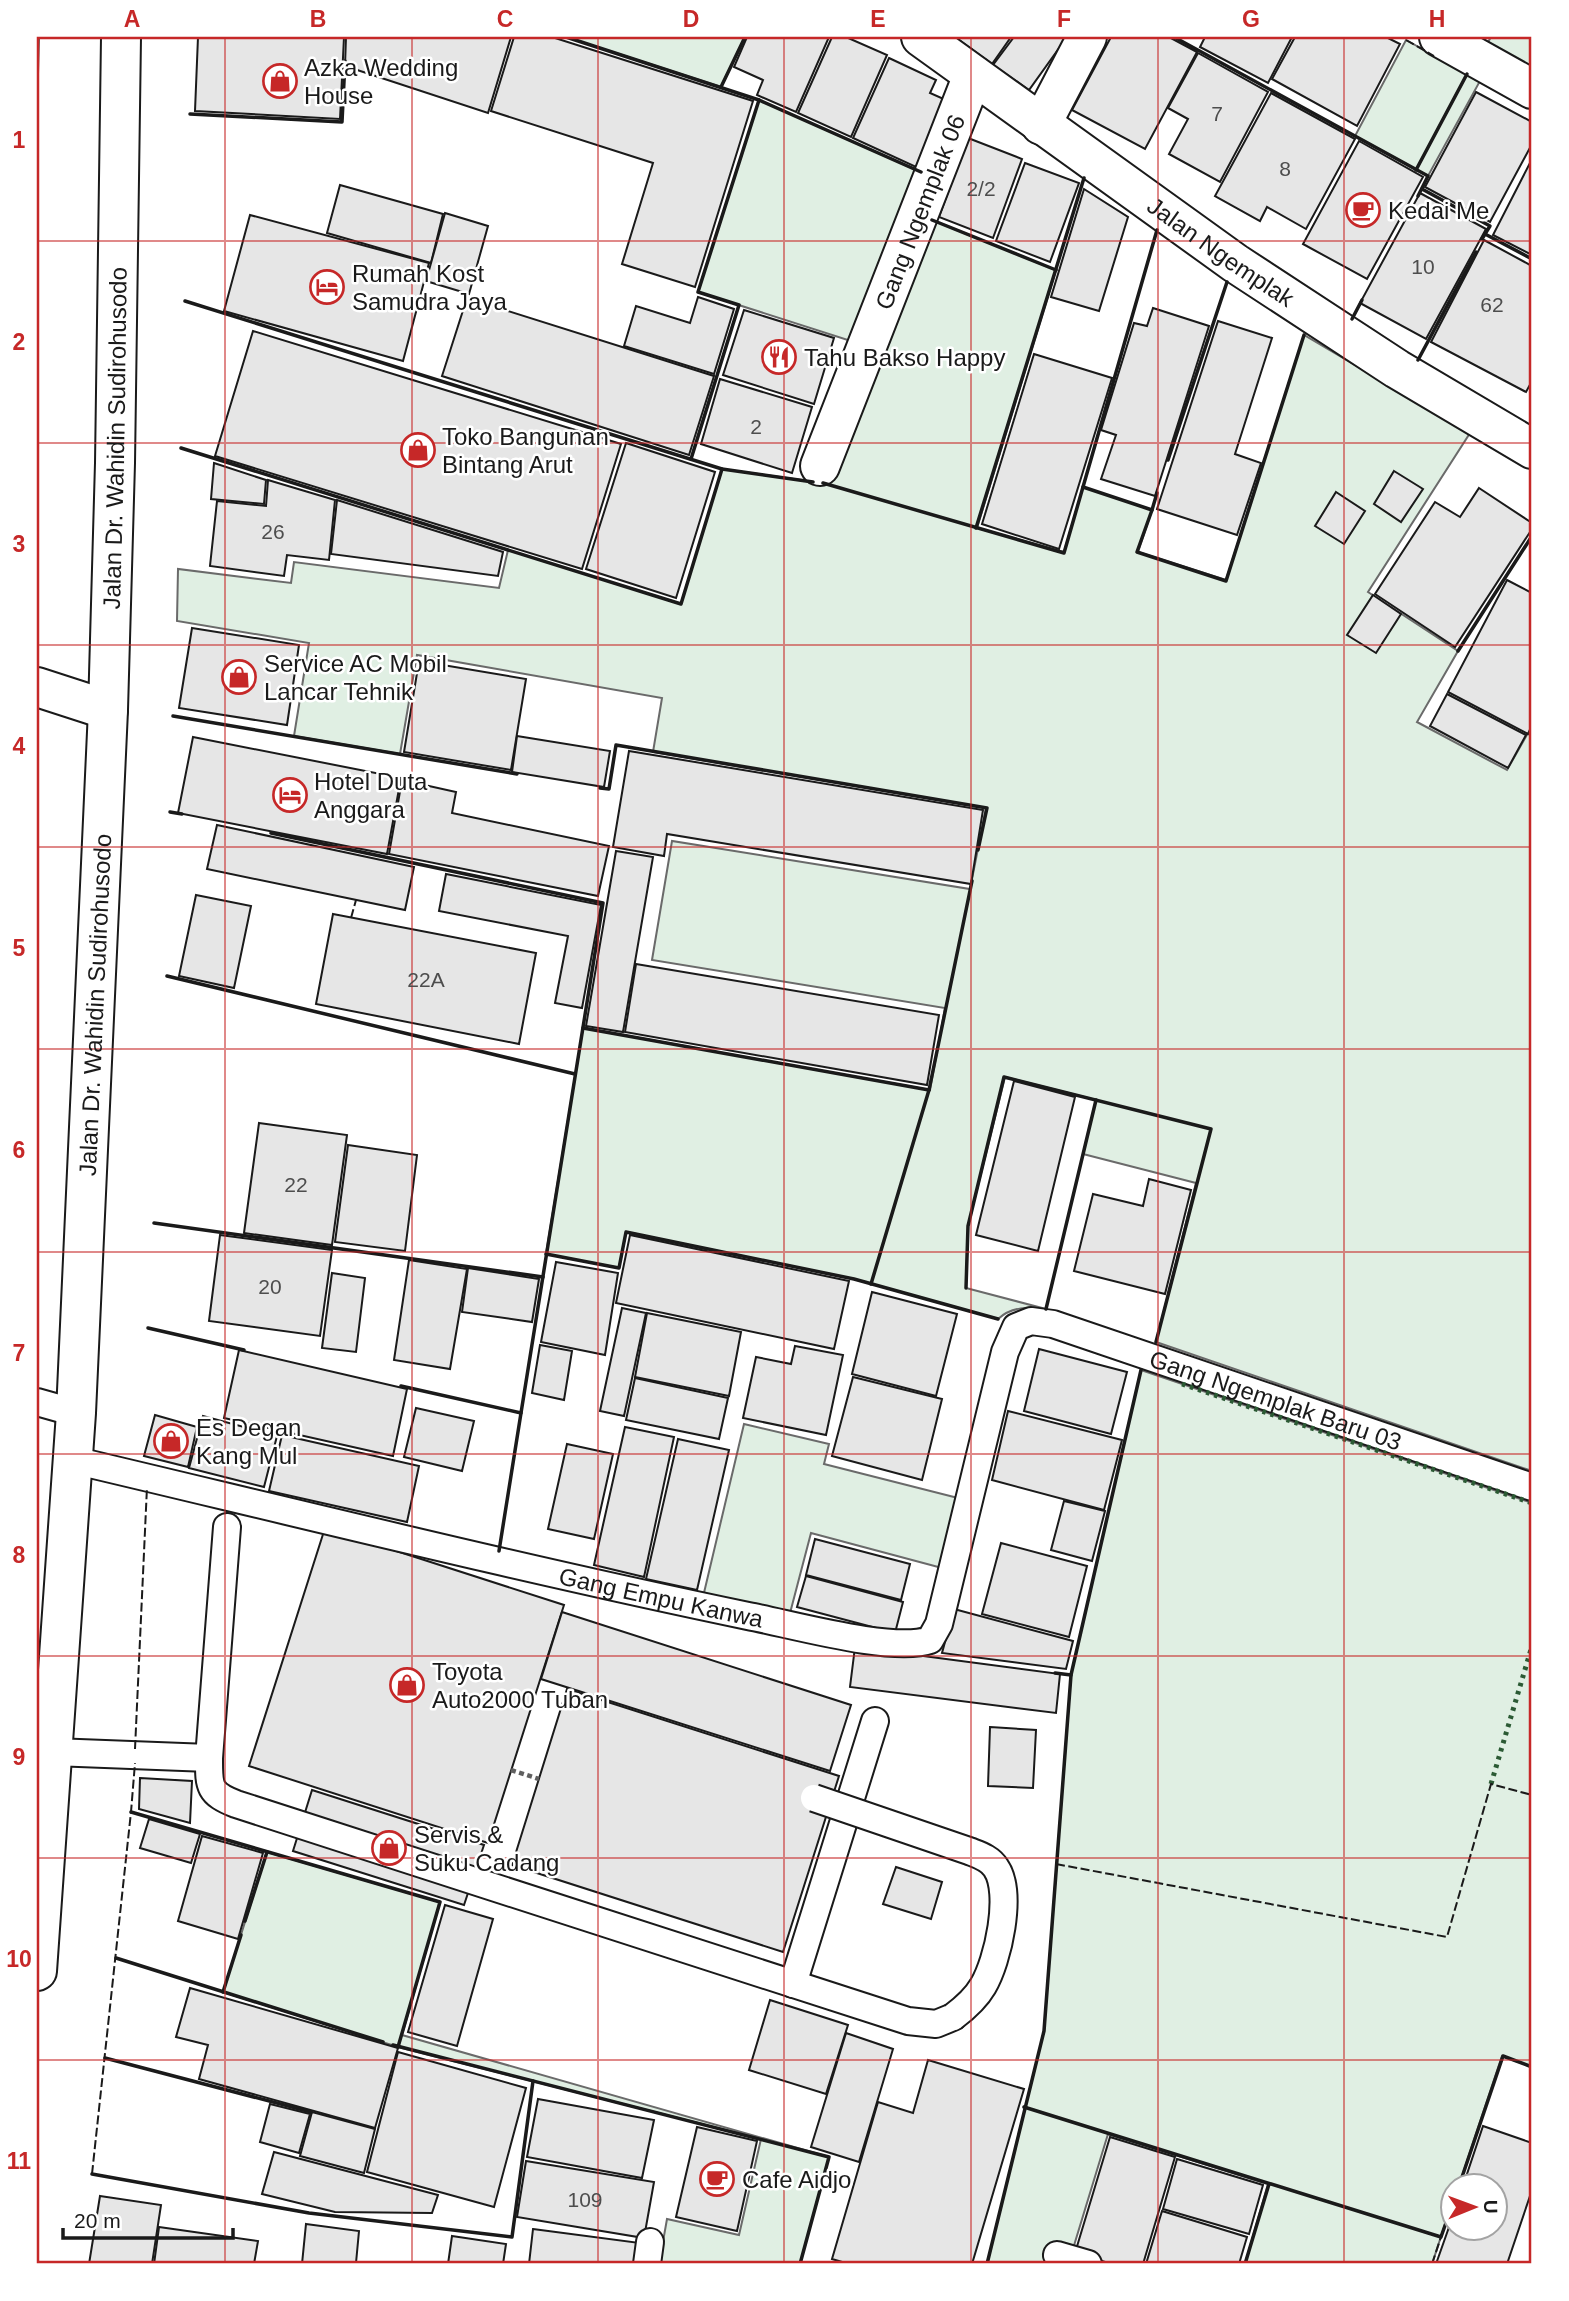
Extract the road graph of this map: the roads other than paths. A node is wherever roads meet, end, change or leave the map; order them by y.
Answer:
1 (121, 37) edge
2 (921, 37) edge
3 (1087, 37) edge
4 (1439, 37) edge
5 (973, 75) junction
6 (1532, 89) edge
7 (1041, 125) junction
8 (1532, 449) edge
9 (820, 466) dead end
10 (37, 687) edge
11 (108, 710) junction
12 (1019, 1326) joint
13 (37, 1402) edge
14 (76, 1413) junction
15 (73, 1460) junction
16 (1532, 1487) edge
17 (227, 1527) dead end
18 (874, 1721) dead end
19 (53, 1752) junction
20 (209, 1758) junction
21 (814, 1798) dead end
22 (41, 1885) edge
23 (37, 1971) edge
24 (793, 1984) junction
25 (1057, 2255) dead end
26 (1088, 2264) edge

1 - 11 main road, Jalan Dr. Wahidin Sudirohusodo
2 - 5 main road, Jalan Ngemplak
3 - 7 main road
4 - 6 main road
5 - 7 main road, Jalan Ngemplak
5 - 9 main road, Gang Ngemplak 06
7 - 8 main road, Jalan Ngemplak
10 - 11 main road
11 - 14 main road, Jalan Dr. Wahidin Sudirohusodo
12 - 15 lane, Gang Empu Kanwa
12 - 16 lane, Gang Ngemplak Baru 03
13 - 14 lane
14 - 15 main road, Jalan Dr. Wahidin Sudirohusodo
15 - 19 main road, Jalan Dr. Wahidin Sudirohusodo
17 - 20 lane
18 - 24 lane
19 - 20 lane
19 - 22 main road, Jalan Dr. Wahidin Sudirohusodo
20 - 24 lane
21 - 24 lane, bridge
22 - 23 main road, Jalan Dr. Wahidin Sudirohusodo
25 - 26 lane

